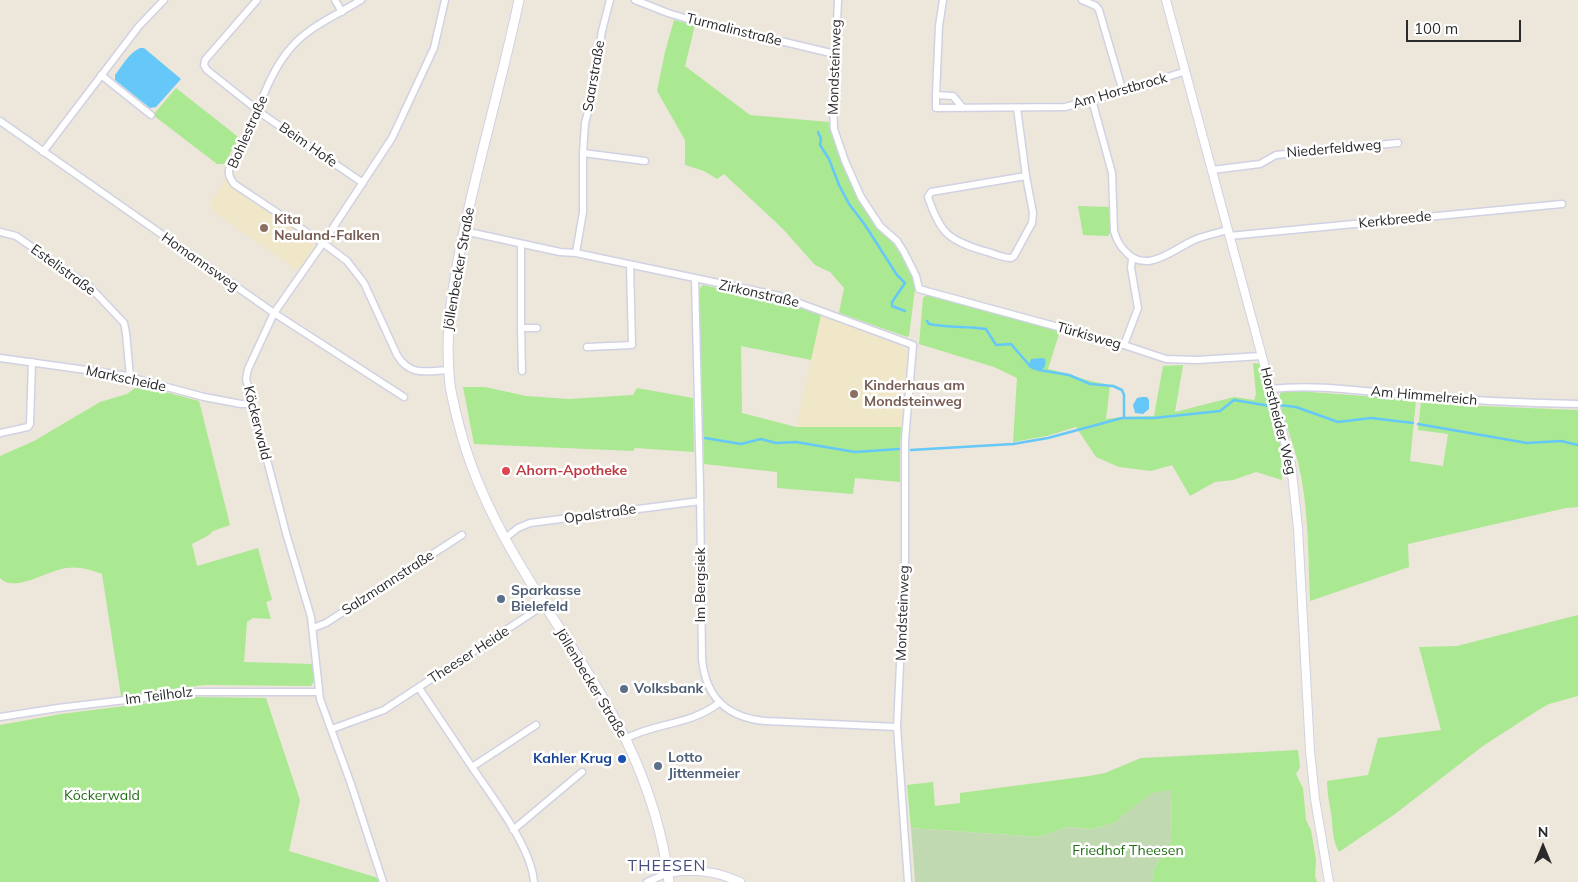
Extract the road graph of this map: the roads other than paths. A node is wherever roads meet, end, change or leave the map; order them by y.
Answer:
1 (164, 0) edge
2 (257, 0) edge
3 (336, 0) edge
4 (361, 0) edge
5 (445, 0) edge
6 (519, 0) edge
7 (610, 0) edge
8 (635, 0) edge
9 (838, 0) edge
10 (943, 0) edge
11 (1082, 0) edge
12 (1166, 0) edge
13 (342, 12) junction
14 (835, 54) junction
15 (1186, 72) junction
16 (101, 75) junction
17 (1122, 92) junction
18 (936, 94) junction
19 (1092, 100) junction
20 (963, 108) junction
21 (1016, 108) junction
22 (258, 109) junction
23 (151, 115) dead end
24 (0, 122) edge
25 (1398, 143) dead end
26 (43, 152) junction
27 (583, 153) junction
28 (645, 161) dead end
29 (1212, 170) junction
30 (1026, 176) junction
31 (363, 183) junction
32 (1562, 204) dead end
33 (464, 231) junction
34 (0, 232) edge
35 (1228, 233) junction
36 (323, 243) junction
37 (520, 244) junction
38 (576, 253) junction
39 (1132, 259) junction
40 (630, 265) junction
41 (695, 279) junction
42 (919, 289) joint
43 (274, 313) junction
44 (521, 328) junction
45 (537, 328) dead end
46 (914, 345) joint
47 (1124, 345) junction
48 (587, 346) dead end
49 (1261, 356) junction
50 (0, 358) edge
51 (32, 362) junction
52 (449, 370) junction
53 (522, 371) dead end
54 (130, 377) junction
55 (1271, 389) junction
56 (404, 397) dead end
57 (251, 404) junction
58 (1578, 404) edge
59 (0, 433) edge
60 (700, 501) junction
61 (462, 535) dead end
62 (504, 539) junction
63 (544, 605) junction
64 (313, 628) junction
65 (419, 688) junction
66 (319, 692) junction
67 (720, 703) junction
68 (0, 717) edge
69 (536, 725) dead end
70 (897, 727) junction
71 (332, 729) junction
72 (625, 740) junction
73 (472, 767) junction
74 (582, 772) dead end
75 (513, 830) junction
76 (669, 878) edge
77 (383, 882) edge
78 (534, 882) edge
79 (647, 882) edge
80 (740, 882) edge
81 (908, 882) edge
82 (1329, 882) edge

1 - 16 street
2 - 22 street, Beim Hofe
3 - 13 street
4 - 13 street, Bohlestraße
5 - 31 street, Köckerwald
6 - 33 main road, Jöllenbecker Straße
7 - 27 street, Saarstraße
8 - 14 street, Turmalinstraße
9 - 14 street, Mondsteinweg
10 - 18 street
11 - 17 street
12 - 15 street, Horstheider Weg
13 - 22 street, Bohlestraße
14 - 42 street, Mondsteinweg
15 - 17 street, Am Horstbrock
15 - 29 street, Horstheider Weg
16 - 23 street
16 - 26 street
17 - 19 street, Am Horstbrock
18 - 20 street
18 - 20 street, Am Horstbrock
19 - 21 street, Am Horstbrock
19 - 39 street
20 - 21 street, Am Horstbrock
21 - 30 street
22 - 31 street, Beim Hofe
22 - 36 street, Bohlestraße
24 - 26 street, Homannsweg
25 - 29 street, Niederfeldweg
26 - 43 street, Homannsweg
27 - 28 street
27 - 38 street, Saarstraße
29 - 35 street, Horstheider Weg
30 - 30 street
31 - 36 street, Köckerwald
32 - 35 street, Kerkbreede
33 - 37 street, Zirkonstraße
33 - 52 main road, Jöllenbecker Straße
34 - 54 street, Estelistraße
35 - 39 street, Kerkbreede
35 - 49 street, Horstheider Weg
36 - 43 street, Köckerwald
36 - 52 street, Bohlestraße
37 - 38 street, Zirkonstraße
37 - 44 street
38 - 40 street, Zirkonstraße
39 - 47 street
40 - 41 street, Zirkonstraße
40 - 48 street
41 - 46 street, Zirkonstraße
41 - 60 street, Im Bergsiek
42 - 47 street, Türkisweg
43 - 56 street, Homannsweg
43 - 57 street, Köckerwald
44 - 45 street
44 - 53 street
46 - 70 street, Mondsteinweg
47 - 49 street, Türkisweg
49 - 55 street, Horstheider Weg
50 - 51 street, Markscheide
51 - 54 street, Markscheide
51 - 59 street
52 - 62 main road, Jöllenbecker Straße
54 - 57 street, Markscheide
55 - 58 street, Am Himmelreich
55 - 82 street, Horstheider Weg
57 - 64 street, Köckerwald
60 - 62 street, Opalstraße
60 - 67 street, Im Bergsiek
61 - 64 street, Salzmannstraße
62 - 63 main road, Jöllenbecker Straße
63 - 65 street, Theeser Heide
63 - 72 main road, Jöllenbecker Straße
64 - 66 street, Köckerwald
65 - 71 street, Theeser Heide
65 - 73 street, Theeser Heide
66 - 68 street, Im Teilholz
66 - 71 street, Köckerwald
67 - 70 street, Im Bergsiek
67 - 72 street
69 - 73 street
70 - 81 street, Mondsteinweg
71 - 77 street, Köckerwald
72 - 76 main road, Jöllenbecker Straße
73 - 75 street
74 - 75 street
75 - 78 street
76 - 79 street
76 - 80 street

